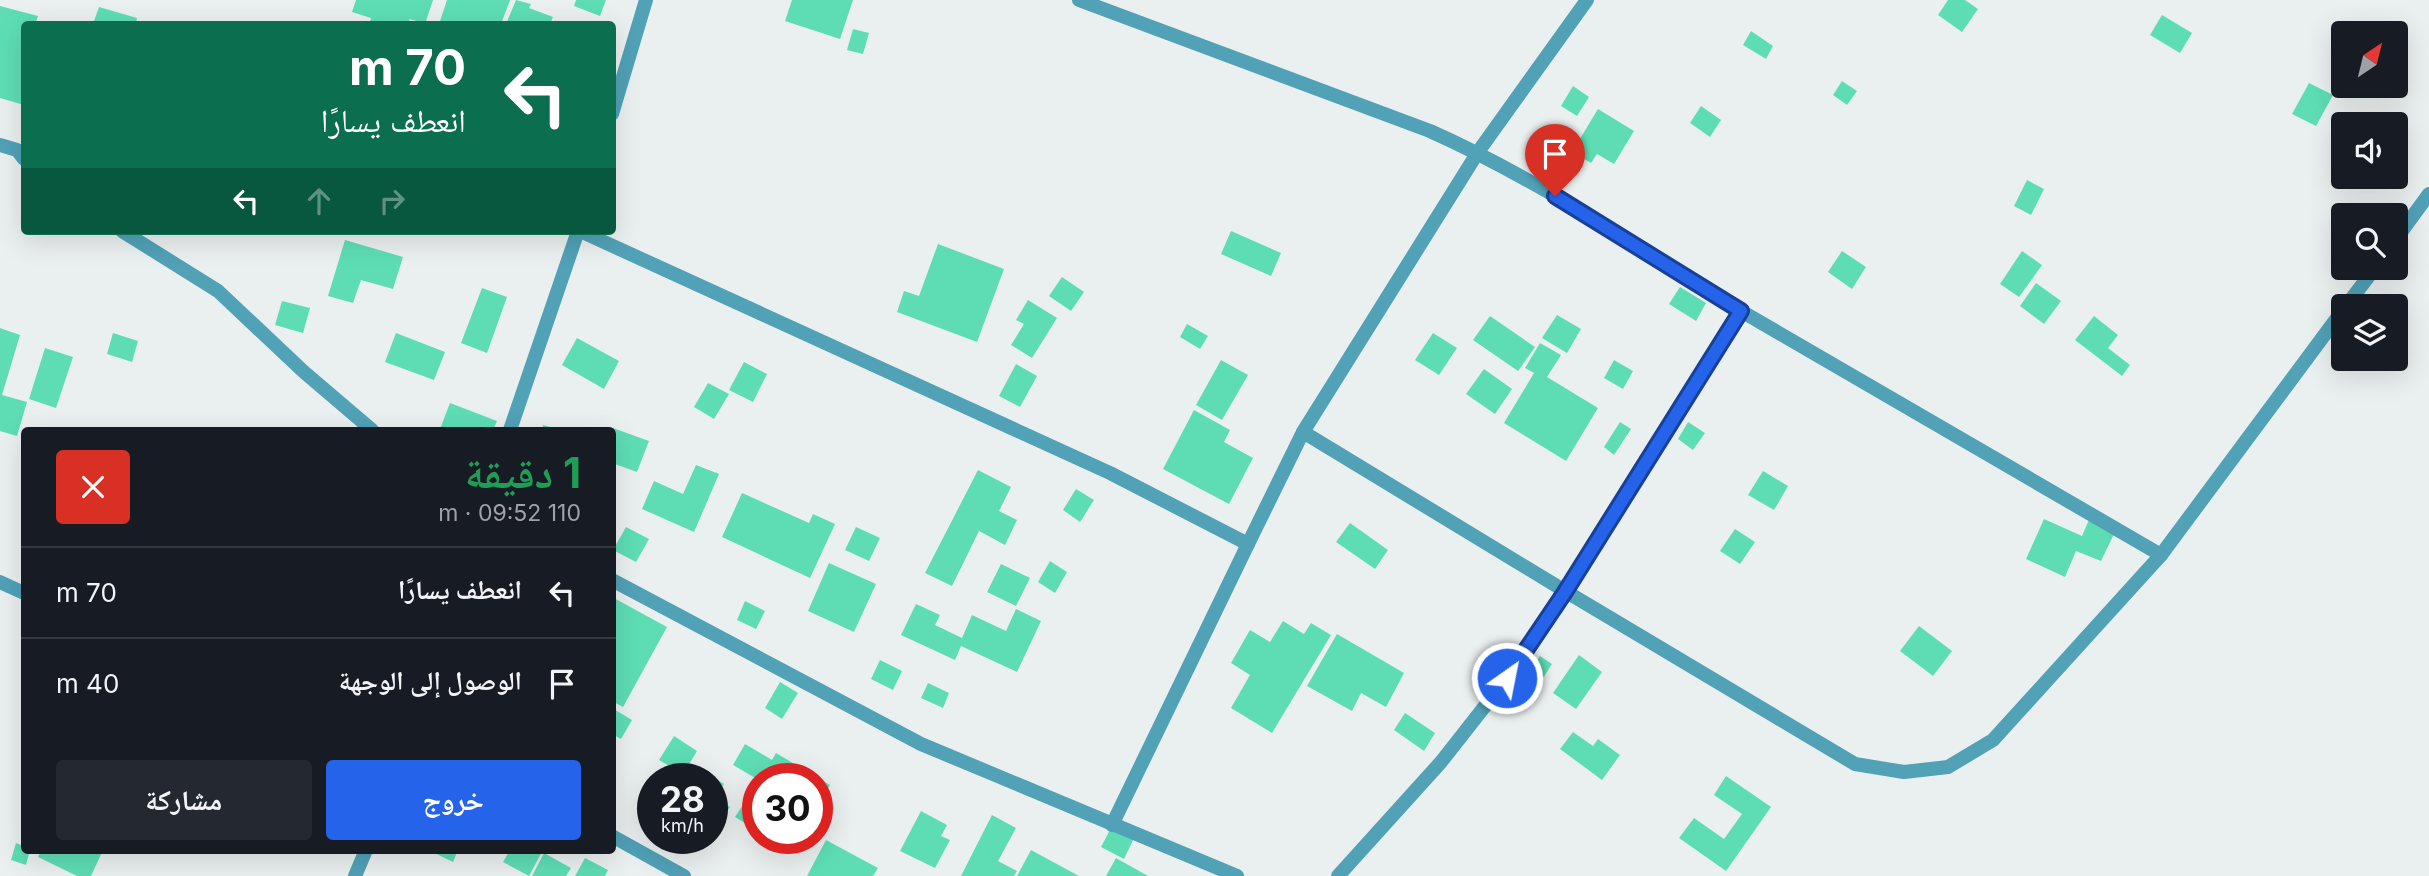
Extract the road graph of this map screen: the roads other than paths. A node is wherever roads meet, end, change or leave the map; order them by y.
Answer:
1 (646, 0) edge
2 (1079, 0) edge
3 (1587, 0) edge
4 (616, 101) edge
5 (0, 145) edge
6 (1478, 152) junction
7 (21, 155) edge
8 (2429, 194) edge
9 (2408, 223) edge
10 (129, 235) edge
11 (578, 235) edge
12 (588, 235) edge
13 (1741, 311) junction
14 (2331, 327) edge
15 (368, 427) edge
16 (511, 427) edge
17 (1303, 432) junction
18 (1248, 544) junction
19 (2161, 555) junction
20 (0, 582) edge
21 (616, 582) edge
22 (21, 592) edge
23 (1565, 592) junction
24 (1112, 825) junction
25 (616, 838) edge
26 (364, 854) edge
27 (355, 876) edge
28 (684, 876) edge
29 (1237, 876) edge
30 (1338, 876) edge

1 - 4 street
2 - 6 street
3 - 6 street
5 - 7 street
6 - 13 street
6 - 17 street
8 - 9 street
10 - 15 street
11 - 16 street
12 - 18 street
13 - 19 street
13 - 23 street
14 - 19 street
17 - 18 street
17 - 23 street
18 - 24 street
19 - 23 street
20 - 22 street
21 - 24 street
23 - 30 street
24 - 29 street
25 - 28 street
26 - 27 street

